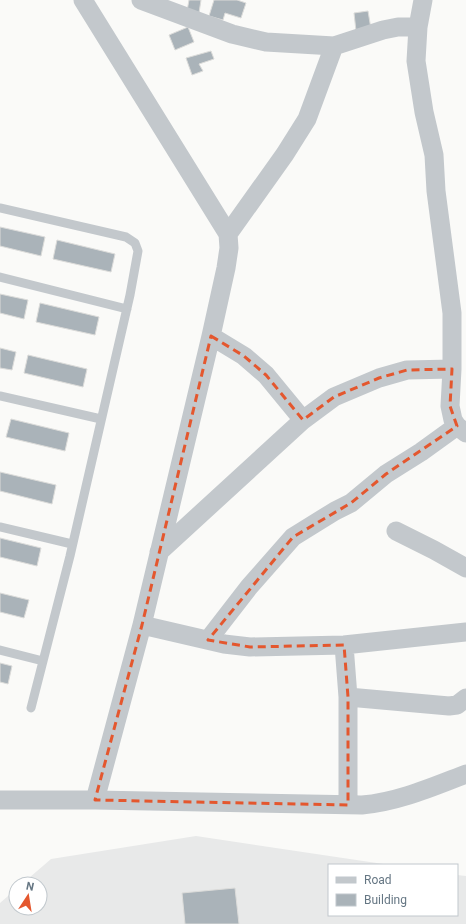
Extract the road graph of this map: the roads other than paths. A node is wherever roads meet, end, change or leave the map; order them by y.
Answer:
1 (83, 0) edge
2 (141, 0) edge
3 (423, 0) edge
4 (418, 27) junction
5 (334, 46) junction
6 (0, 208) edge
7 (228, 234) junction
8 (0, 277) edge
9 (127, 309) junction
10 (211, 336) junction
11 (452, 369) junction
12 (0, 396) edge
13 (101, 419) junction
14 (303, 420) junction
15 (462, 430) edge
16 (0, 527) edge
17 (396, 531) dead end
18 (72, 544) junction
19 (159, 552) junction
20 (466, 568) edge
21 (142, 625) junction
22 (466, 632) edge
23 (208, 640) junction
24 (344, 645) junction
25 (0, 650) edge
26 (43, 661) junction
27 (348, 697) junction
28 (466, 698) edge
29 (31, 708) dead end
30 (466, 774) edge
31 (0, 800) edge
32 (95, 800) junction
33 (348, 805) junction

1 - 7 street
2 - 5 street
3 - 4 street
4 - 5 street
4 - 11 street
5 - 7 street
6 - 9 lane
7 - 10 street
8 - 9 lane
9 - 13 lane
10 - 14 street
10 - 19 street
11 - 14 street
11 - 15 street
12 - 13 lane
13 - 18 lane
14 - 19 street
15 - 23 street
16 - 18 lane
17 - 20 street
18 - 26 lane
19 - 21 street
21 - 23 street
21 - 32 street
22 - 24 street
23 - 24 street
24 - 27 street
25 - 26 lane
26 - 29 lane
27 - 28 street
27 - 33 street
30 - 33 street
31 - 32 street
32 - 33 street

